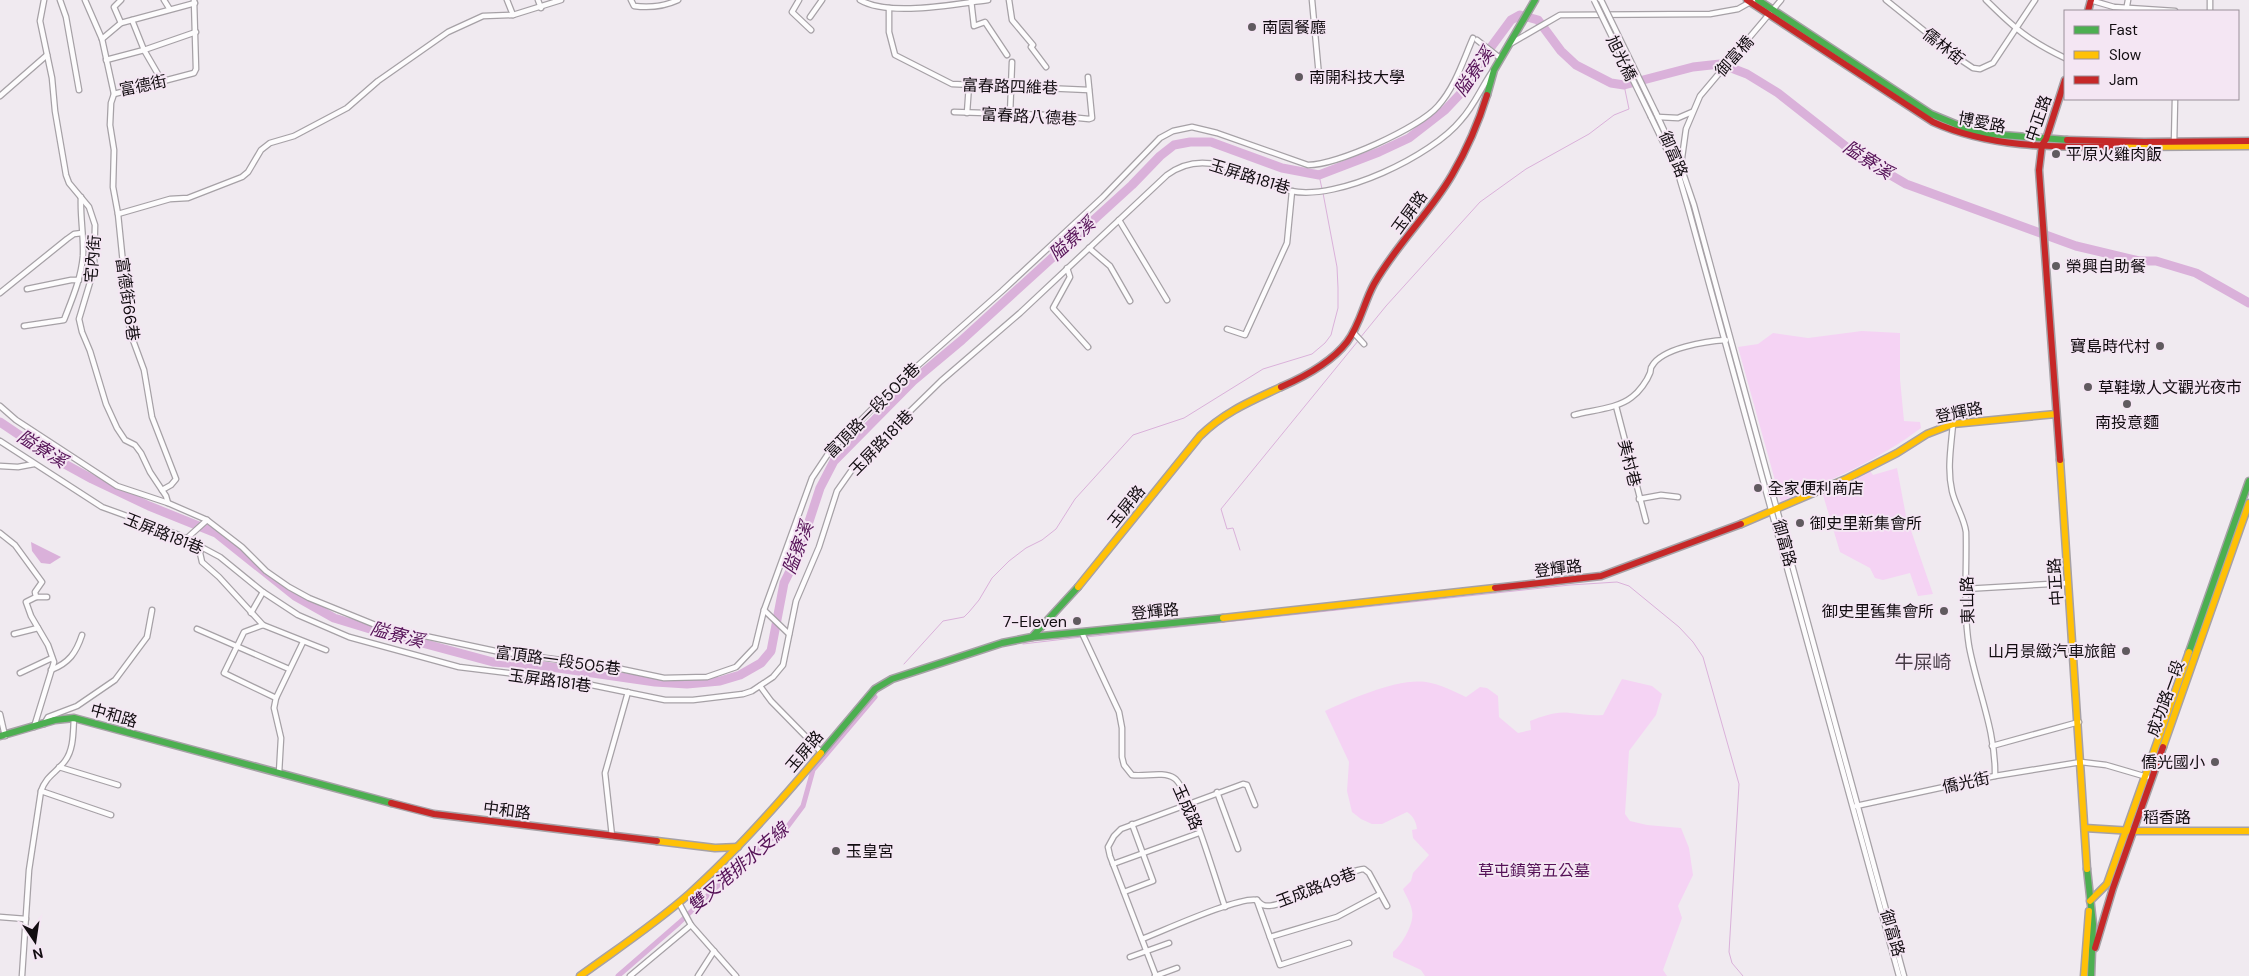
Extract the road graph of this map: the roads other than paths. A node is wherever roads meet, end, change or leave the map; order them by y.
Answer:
1 (44, 0) edge
2 (60, 0) edge
3 (85, 0) edge
4 (122, 0) edge
5 (164, 0) edge
6 (507, 0) edge
7 (538, 0) edge
8 (561, 0) edge
9 (631, 0) edge
10 (678, 0) edge
11 (799, 0) edge
12 (822, 0) edge
13 (860, 0) edge
14 (988, 0) edge
15 (1009, 0) edge
16 (1312, 0) edge
17 (1535, 0) edge
18 (1594, 0) edge
19 (1601, 0) edge
20 (1752, 0) edge
21 (1781, 0) edge
22 (1886, 0) edge
23 (1986, 0) edge
24 (2035, 0) edge
25 (2091, 0) edge
26 (2128, 0) edge
27 (195, 1) edge
28 (969, 1) edge
29 (169, 8) junction
30 (541, 8) junction
31 (888, 8) junction
32 (2126, 9) edge
33 (2150, 10) edge
34 (1771, 13) junction
35 (513, 15) junction
36 (810, 17) dead end
37 (132, 20) junction
38 (121, 23) junction
39 (812, 30) dead end
40 (2016, 30) junction
41 (196, 32) junction
42 (102, 39) junction
43 (1510, 42) junction
44 (144, 50) junction
45 (1007, 54) dead end
46 (47, 55) junction
47 (1498, 56) junction
48 (2064, 58) edge
49 (106, 60) junction
50 (1012, 62) dead end
51 (1046, 67) dead end
52 (1494, 70) junction
53 (1319, 76) dead end
54 (1088, 77) dead end
55 (162, 81) junction
56 (2064, 83) edge
57 (969, 86) junction
58 (1011, 87) junction
59 (79, 90) dead end
60 (1089, 90) junction
61 (114, 94) junction
62 (0, 96) edge
63 (2175, 100) edge
64 (1693, 111) junction
65 (954, 112) dead end
66 (967, 113) junction
67 (1010, 115) junction
68 (1657, 115) junction
69 (1651, 117) joint
70 (2249, 141) edge
71 (2044, 142) junction
72 (2174, 145) junction
73 (2249, 146) edge
74 (1681, 167) junction
75 (1678, 174) junction
76 (1292, 191) junction
77 (81, 197) junction
78 (118, 214) junction
79 (1119, 220) junction
80 (82, 233) junction
81 (1089, 248) junction
82 (1067, 268) junction
83 (79, 280) junction
84 (27, 289) dead end
85 (0, 293) edge
86 (1167, 300) dead end
87 (1130, 301) dead end
88 (24, 326) dead end
89 (1226, 328) dead end
90 (1353, 332) junction
91 (1727, 340) junction
92 (1362, 342) dead end
93 (1088, 347) dead end
94 (0, 406) edge
95 (1616, 406) junction
96 (2056, 414) junction
97 (1574, 415) dead end
98 (1953, 424) junction
99 (0, 442) edge
100 (34, 464) junction
101 (0, 466) edge
102 (2249, 481) edge
103 (162, 490) junction
104 (1678, 497) dead end
105 (1639, 499) junction
106 (168, 503) junction
107 (2249, 503) edge
108 (1774, 511) junction
109 (206, 521) junction
110 (1646, 521) dead end
111 (0, 533) edge
112 (187, 538) junction
113 (202, 548) junction
114 (2068, 583) junction
115 (1965, 589) junction
116 (263, 592) junction
117 (36, 597) junction
118 (47, 597) dead end
119 (152, 610) dead end
120 (765, 612) junction
121 (251, 613) junction
122 (263, 625) junction
123 (38, 628) junction
124 (197, 628) dead end
125 (1082, 633) junction
126 (14, 634) dead end
127 (788, 634) junction
128 (82, 635) dead end
129 (1032, 637) junction
130 (303, 642) junction
131 (236, 646) junction
132 (326, 650) dead end
133 (52, 658) junction
134 (289, 669) junction
135 (51, 670) junction
136 (20, 673) dead end
137 (760, 686) junction
138 (628, 692) junction
139 (276, 698) junction
140 (0, 714) edge
141 (74, 718) junction
142 (2079, 722) junction
143 (43, 725) junction
144 (33, 728) junction
145 (3, 736) edge
146 (1992, 746) junction
147 (821, 752) junction
148 (2081, 762) junction
149 (59, 768) junction
150 (279, 773) junction
151 (1995, 776) junction
152 (2148, 777) junction
153 (118, 785) dead end
154 (41, 792) junction
155 (1217, 792) junction
156 (1189, 802) junction
157 (1254, 805) dead end
158 (1855, 807) junction
159 (111, 815) dead end
160 (1132, 824) junction
161 (2085, 828) junction
162 (2125, 830) junction
163 (2133, 831) junction
164 (2249, 831) edge
165 (1199, 833) junction
166 (612, 836) junction
167 (738, 847) junction
168 (1238, 850) dead end
169 (1143, 853) junction
170 (1113, 864) junction
171 (1124, 892) junction
172 (1380, 894) junction
173 (1257, 900) junction
174 (2090, 901) junction
175 (679, 903) junction
176 (1387, 906) dead end
177 (1225, 907) junction
178 (0, 917) edge
179 (26, 919) junction
180 (691, 925) junction
181 (1270, 937) junction
182 (1142, 939) junction
183 (1169, 943) dead end
184 (1349, 943) dead end
185 (714, 951) junction
186 (1147, 951) junction
187 (1130, 957) dead end
188 (2092, 961) junction
189 (1177, 968) dead end
190 (22, 976) edge
191 (580, 976) edge
192 (630, 976) edge
193 (698, 976) edge
194 (736, 976) edge
195 (1156, 976) edge
196 (1899, 976) edge
197 (1904, 976) edge
198 (2084, 976) edge
199 (2091, 976) edge

1 - 46 street, 宅內街
2 - 59 street
3 - 42 street, 富德街
4 - 38 street
5 - 29 street
6 - 35 street
7 - 30 street
8 - 30 street
9 - 10 street
11 - 39 street
12 - 36 street
13 - 31 street
14 - 28 street
15 - 51 street
16 - 53 street
17 - 43 street
18 - 69 street, 旭光橋, bridge
19 - 68 street, 旭光橋, bridge
20 - 34 street, 博愛路
20 - 43 street, 玉屏路
21 - 34 street
22 - 40 street, 儒林街
23 - 40 street
24 - 40 street, 儒林街
25 - 32 street
26 - 32 street
27 - 29 street
27 - 41 street, 富德街
28 - 31 street
28 - 45 street
29 - 37 street
30 - 35 street
31 - 57 street, 富春路四維巷
32 - 33 street
34 - 64 street, 御富橋
34 - 71 street, 博愛路
35 - 78 street
37 - 38 street
37 - 44 street
38 - 42 street
40 - 48 street
41 - 44 street
41 - 55 street, 富德街
42 - 49 street, 富德街
43 - 47 street, 玉屏路
44 - 49 street
44 - 55 street
46 - 62 street
46 - 77 street, 宅內街
47 - 52 street, 玉屏路
47 - 120 street, 富頂路一段505巷
49 - 61 street, 富德街
50 - 58 street
52 - 76 street, 玉屏路181巷
52 - 90 street, 玉屏路
54 - 60 street, 富春路八德巷
55 - 61 street, 富德街
56 - 71 street, 中正路
57 - 58 street, 富春路四維巷
57 - 66 street
58 - 60 street, 富春路四維巷
58 - 67 street
60 - 67 street, 富春路八德巷
61 - 78 street, 富德街66巷
63 - 72 street
64 - 68 street
64 - 74 street
65 - 66 street, 富春路八德巷
66 - 67 street, 富春路八德巷
68 - 74 street, 御富路
69 - 75 street, 御富路
70 - 72 street, 博愛路
71 - 72 street, 博愛路
71 - 96 street, 中正路
72 - 73 street, 博愛路
74 - 75 street
74 - 91 street, 御富路
75 - 91 street, 御富路
76 - 79 street, 玉屏路181巷
76 - 89 street
77 - 80 street
77 - 103 street, 宅內街
78 - 103 street, 富德街66巷
79 - 81 street, 玉屏路181巷
79 - 86 street
80 - 83 street
80 - 85 street
81 - 82 street, 玉屏路181巷
81 - 87 street
82 - 93 street
82 - 127 street, 玉屏路181巷
83 - 84 street
83 - 88 street
90 - 92 street
90 - 129 street, 玉屏路
91 - 95 street
91 - 108 street, 御富路
94 - 106 street, 富頂路一段505巷
95 - 97 street
95 - 105 street, 美村巷
96 - 98 street, 登輝路
96 - 114 street, 中正路
98 - 108 street, 登輝路
98 - 115 street, 東山路
99 - 100 street, 玉屏路181巷
100 - 101 street
100 - 112 street, 玉屏路181巷
102 - 152 street, 成功路一段
103 - 106 street, 宅內街
104 - 105 street
105 - 110 street, 美村巷
106 - 109 street, 富頂路一段505巷
107 - 152 street, 成功路一段
108 - 125 street, 登輝路
108 - 158 street, 御富路
109 - 112 street
109 - 120 street, 富頂路一段505巷
111 - 117 street
112 - 113 street, 玉屏路181巷
113 - 116 street, 玉屏路181巷
113 - 121 street
114 - 115 street
114 - 142 street, 中正路
115 - 146 street, 東山路
116 - 121 street
116 - 138 street, 玉屏路181巷
117 - 118 street
117 - 123 street
119 - 143 street
120 - 127 street
121 - 122 street
122 - 130 street
122 - 131 street
123 - 126 street
123 - 133 street
124 - 131 street
125 - 129 street, 登輝路
125 - 156 street, 玉成路
127 - 137 street, 玉屏路181巷
128 - 135 street
129 - 147 street, 玉屏路
130 - 132 street
130 - 134 street
131 - 134 street
131 - 139 street
133 - 135 street
133 - 136 street
134 - 139 street
135 - 144 street
137 - 138 street, 玉屏路181巷
137 - 147 street
138 - 166 street
139 - 150 street
140 - 145 street
141 - 143 street, 中和路
141 - 149 street
141 - 150 street, 中和路
142 - 146 street
142 - 148 street, 中正路
143 - 144 street, 中和路
144 - 145 street, 中和路
146 - 151 street, 東山路
147 - 167 street, 玉屏路
148 - 151 street, 僑光街
148 - 152 street, 僑光街
148 - 161 street, 中正路
149 - 153 street
149 - 154 street
150 - 166 street, 中和路
151 - 158 street, 僑光街
152 - 162 street, 成功路一段
152 - 163 street, 成功路一段
154 - 159 street
154 - 179 street
155 - 156 street
155 - 157 street
155 - 168 street
156 - 160 street
156 - 165 street, 玉成路
158 - 196 street, 御富路
158 - 197 street, 御富路
160 - 169 street
160 - 170 street
161 - 162 street, 稻香路
161 - 174 street, 中正路
162 - 163 street, 稻香路
162 - 174 street, 成功路一段
163 - 164 street, 稻香路
163 - 188 street, 成功路一段
165 - 169 street
165 - 177 street, 玉成路
166 - 167 street, 中和路
167 - 175 street, 玉屏路
169 - 170 street
169 - 171 street
170 - 171 street
171 - 182 street
172 - 173 street, 玉成路49巷
172 - 176 street, 玉成路49巷
172 - 181 street
173 - 177 street
173 - 181 street
174 - 188 street, 中正路
174 - 198 street, 中正路
175 - 180 street
175 - 191 street, 玉屏路
177 - 182 street
178 - 179 street
179 - 190 street
180 - 185 street
180 - 192 street
181 - 184 street
182 - 186 street
183 - 186 street
185 - 193 street
185 - 194 street
186 - 187 street
186 - 195 street
188 - 199 street, 中正路
189 - 195 street

